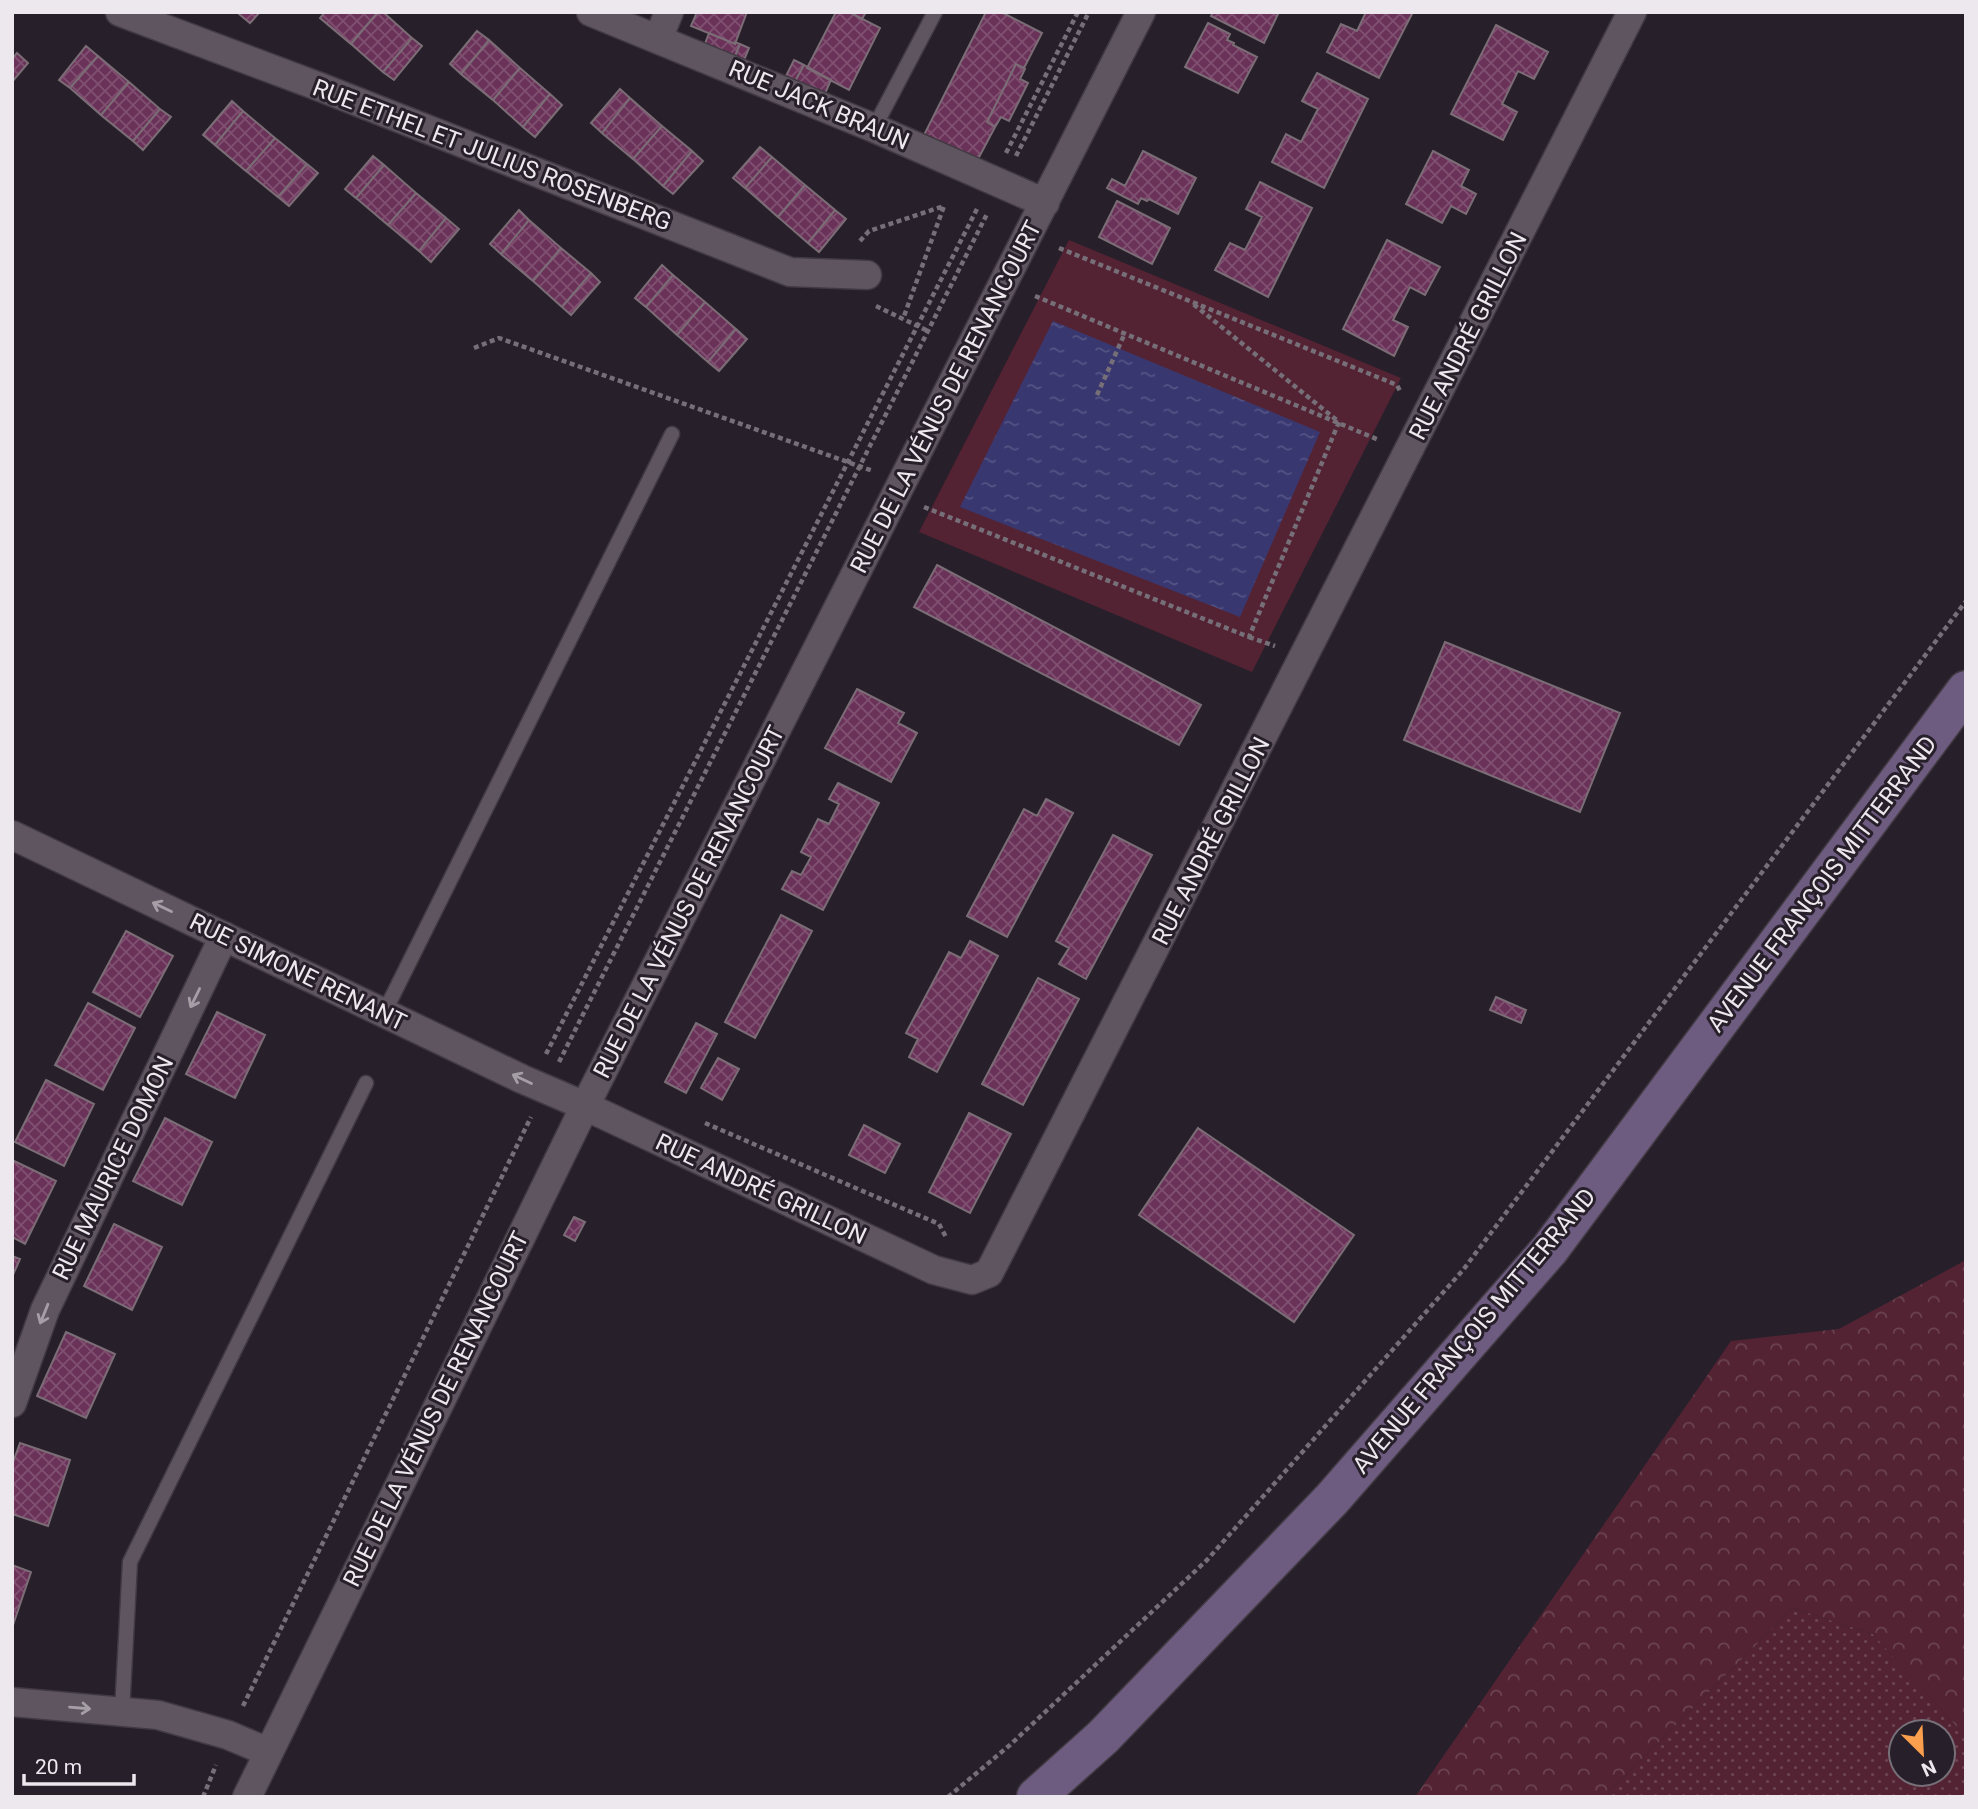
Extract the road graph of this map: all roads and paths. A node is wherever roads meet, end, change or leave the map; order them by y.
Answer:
1 (121, 12) edge
2 (591, 12) edge
3 (668, 12) edge
4 (935, 12) edge
5 (1078, 12) edge
6 (1089, 12) edge
7 (1141, 12) edge
8 (1632, 12) edge
9 (658, 39) junction
10 (874, 128) junction
11 (997, 181) junction
12 (1045, 203) junction
13 (1065, 236) dead end
14 (1059, 248) junction
15 (1053, 260) dead end
16 (830, 273) junction
17 (867, 275) joint
18 (1041, 284) dead end
19 (1035, 296) junction
20 (1188, 300) junction
21 (1031, 304) dead end
22 (903, 319) junction
23 (918, 326) junction
24 (928, 331) junction
25 (1125, 333) junction
26 (474, 348) dead end
27 (1097, 395) dead end
28 (1402, 397) dead end
29 (1339, 422) junction
30 (672, 434) dead end
31 (1378, 440) dead end
32 (847, 463) junction
33 (859, 465) junction
34 (903, 482) junction
35 (930, 496) dead end
36 (924, 507) junction
37 (1966, 601) edge
38 (1249, 637) junction
39 (1275, 646) dead end
40 (1966, 690) edge
41 (12, 835) edge
42 (224, 936) junction
43 (384, 1013) junction
44 (534, 1052) dead end
45 (366, 1083) dead end
46 (545, 1089) junction
47 (585, 1106) junction
48 (700, 1121) dead end
49 (947, 1239) dead end
50 (12, 1403) edge
51 (12, 1702) edge
52 (122, 1712) junction
53 (228, 1735) junction
54 (268, 1752) junction
55 (203, 1797) edge
56 (247, 1797) edge
57 (948, 1797) edge
58 (1036, 1797) edge

1 - 16 street, RUE ETHEL ET JULIUS ROSENBERG
2 - 9 street, RUE JACK BRAUN
3 - 9 street
4 - 10 lane
5 - 11 path
6 - 11 path
7 - 12 street, RUE DE LA VÉNUS DE RENANCOURT
8 - 47 street, RUE ANDRÉ GRILLON
9 - 10 street, RUE JACK BRAUN
10 - 11 street, RUE JACK BRAUN
11 - 12 street, RUE JACK BRAUN
11 - 23 path
11 - 24 path
12 - 34 street, RUE DE LA VÉNUS DE RENANCOURT
13 - 14 path
14 - 15 path
14 - 20 path
16 - 17 street, RUE ETHEL ET JULIUS ROSENBERG
16 - 22 path
17 - 22 path
18 - 19 path
19 - 21 path
19 - 25 path
20 - 28 path
20 - 29 path
22 - 23 path
23 - 24 path
23 - 32 path
24 - 33 path
25 - 27 path
25 - 29 path
26 - 32 path
29 - 31 path
29 - 38 path
30 - 43 lane
32 - 33 path
32 - 44 path
33 - 34 path
33 - 46 path
34 - 36 path
34 - 47 street, RUE DE LA VÉNUS DE RENANCOURT
35 - 36 path
36 - 38 path
37 - 57 path
38 - 39 path
40 - 58 main road, AVENUE FRANÇOIS MITTERRAND
42 -> 41 street, RUE SIMONE RENANT
42 - 43 street, RUE SIMONE RENANT
42 -> 50 street, RUE MAURICE DOMON
46 -> 43 street, RUE SIMONE RENANT
45 - 52 lane
46 - 47 street, RUE SIMONE RENANT
46 - 53 path
47 - 54 street, RUE DE LA VÉNUS DE RENANCOURT
48 - 49 path
51 -> 52 street
52 - 53 street
53 - 54 street
53 - 55 path
54 - 56 street, RUE DE LA VÉNUS DE RENANCOURT

